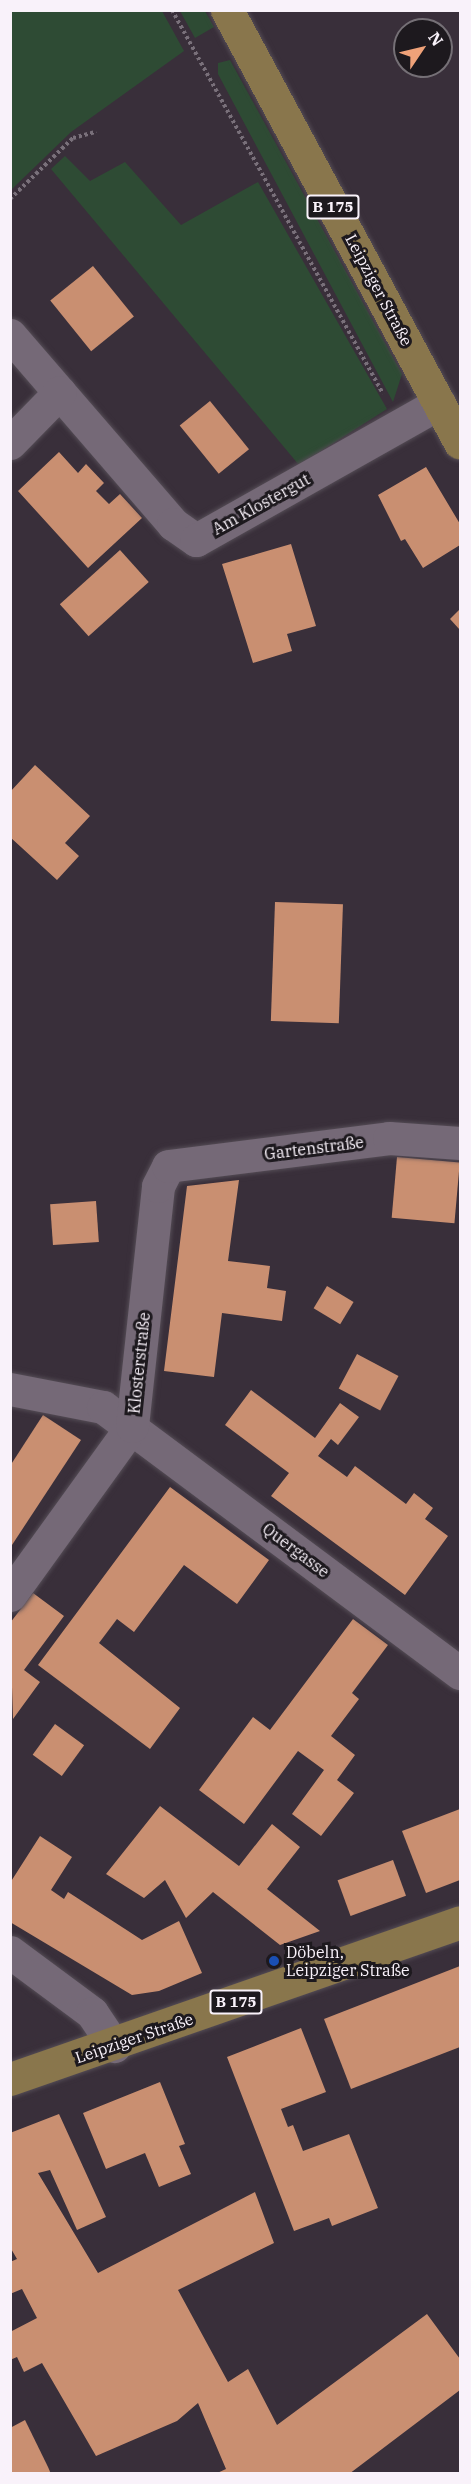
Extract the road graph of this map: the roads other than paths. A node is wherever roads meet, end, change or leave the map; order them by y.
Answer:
1 (227, 10) edge
2 (10, 335) edge
3 (60, 392) junction
4 (439, 403) junction
5 (460, 442) edge
6 (10, 443) edge
7 (460, 1143) edge
8 (168, 1166) joint
9 (10, 1389) edge
10 (132, 1426) junction
11 (10, 1595) edge
12 (460, 1673) edge
13 (460, 1922) edge
14 (10, 1952) edge
15 (114, 2046) junction
16 (10, 2079) edge

1 - 4 main road, Leipziger Straße / B 175
2 - 3 street, Am Klostergut
3 - 4 street, Am Klostergut
3 - 6 street
4 - 5 main road, Leipziger Straße / B 175
7 - 8 street, Gartenstraße
8 - 10 street, Klosterstraße
9 - 10 street, Quergasse
10 - 11 street, Klosterstraße
10 - 12 street, Quergasse
13 - 15 main road, Leipziger Straße / B 175
14 - 15 street
15 - 16 main road, Leipziger Straße / B 175

